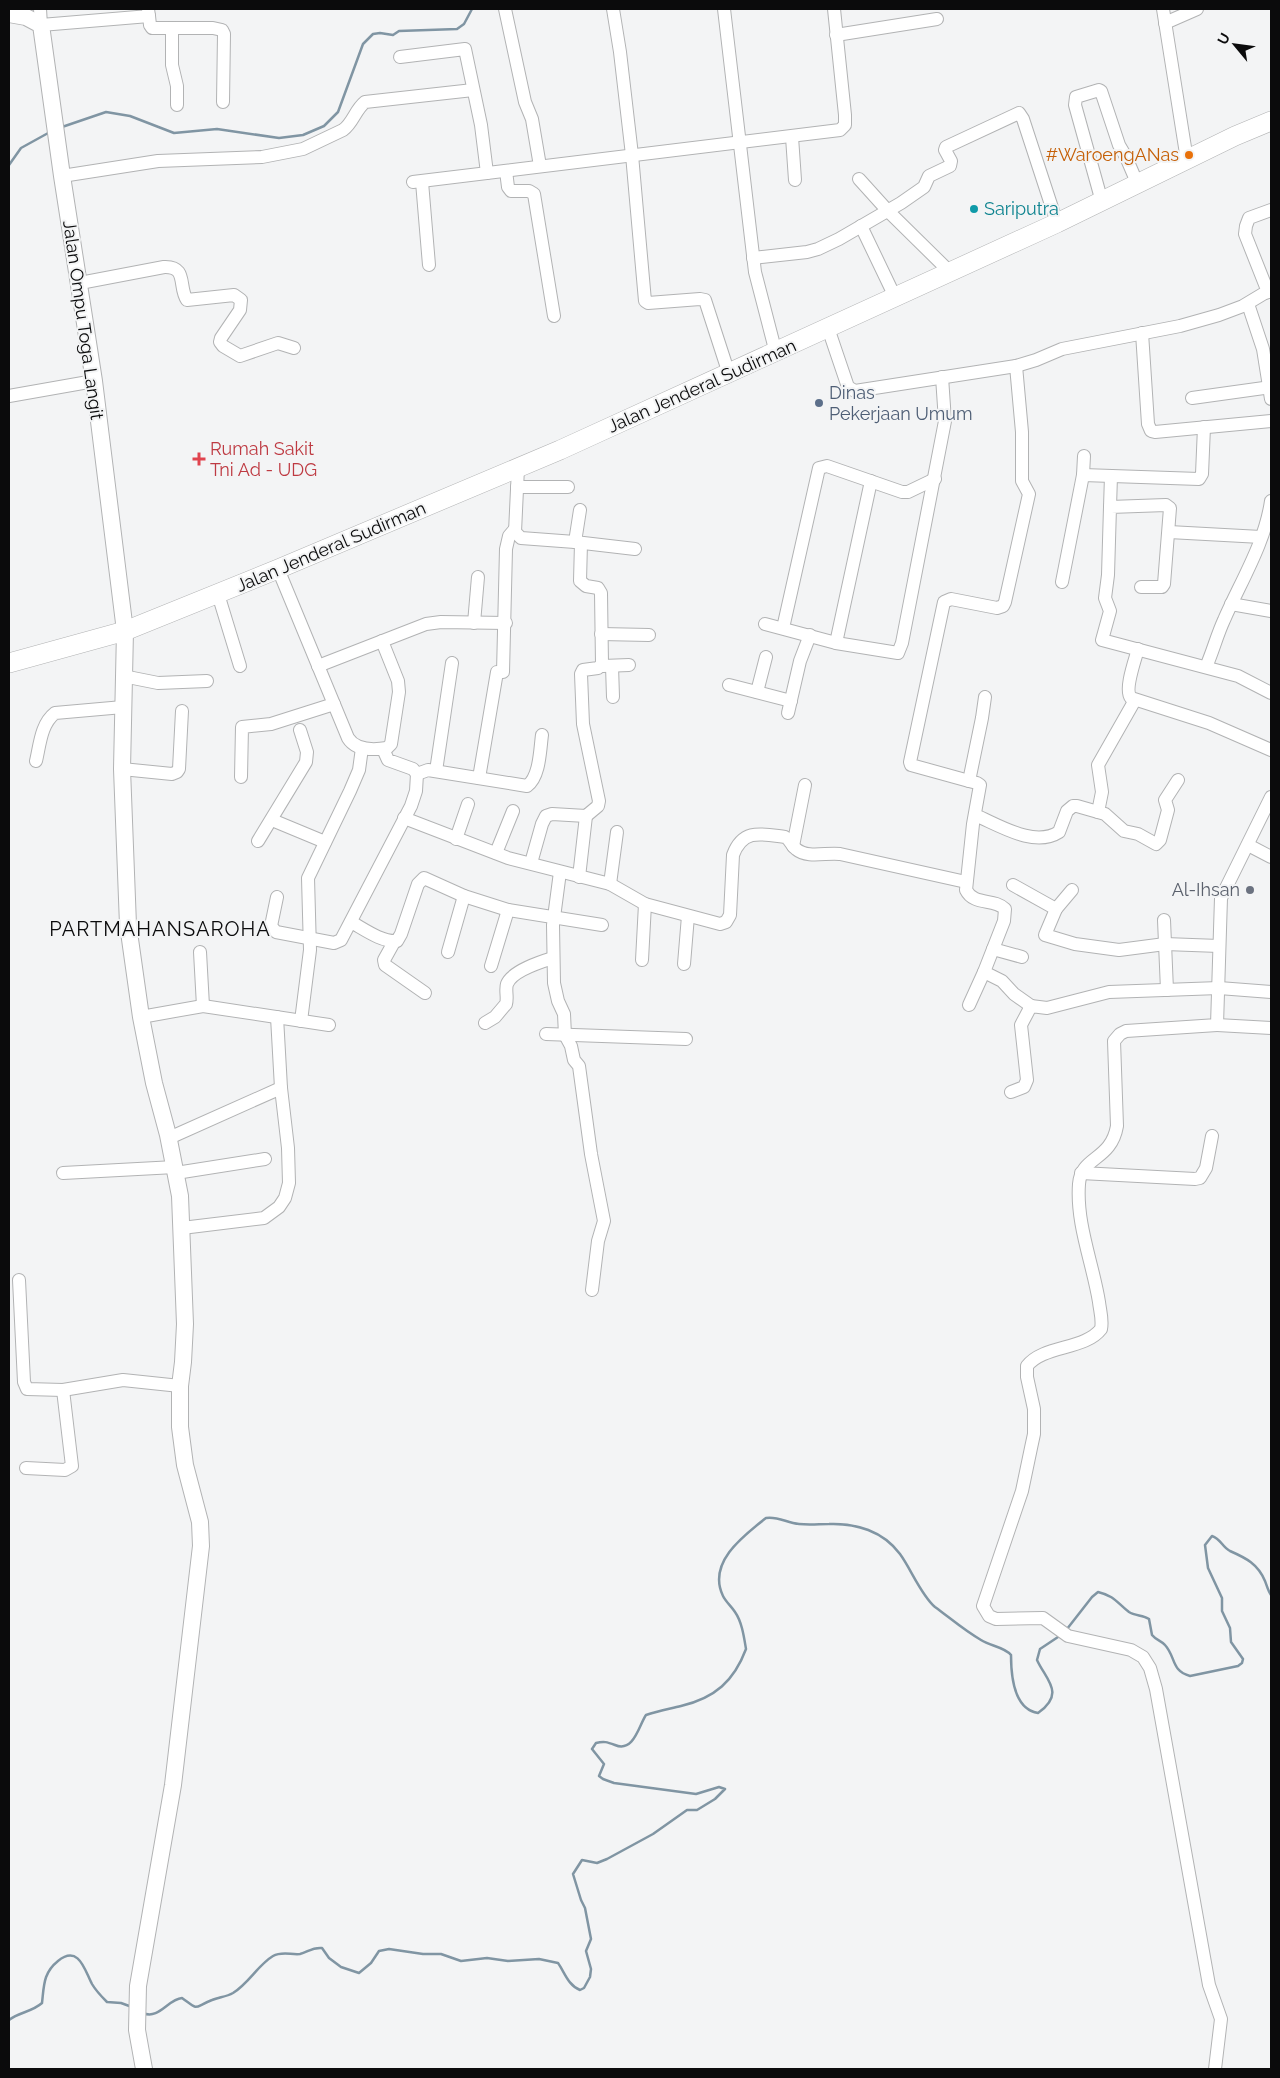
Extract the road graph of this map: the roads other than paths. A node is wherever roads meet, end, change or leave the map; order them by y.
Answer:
1 (40, 9) edge
2 (505, 9) edge
3 (612, 9) edge
4 (724, 9) edge
5 (834, 9) edge
6 (1163, 9) edge
7 (1197, 9) edge
8 (148, 12) edge
9 (9, 14) edge
10 (937, 18) dead end
11 (1165, 23) junction
12 (41, 25) junction
13 (172, 28) junction
14 (836, 34) junction
15 (400, 57) dead end
16 (473, 90) junction
17 (223, 102) dead end
18 (177, 105) dead end
19 (1271, 121) edge
20 (792, 137) junction
21 (739, 143) junction
22 (632, 155) junction
23 (1187, 160) junction
24 (540, 166) junction
25 (506, 171) junction
26 (487, 173) junction
27 (62, 176) junction
28 (859, 179) dead end
29 (795, 180) dead end
30 (1138, 185) junction
31 (1102, 202) junction
32 (888, 210) junction
33 (1271, 210) edge
34 (1057, 223) junction
35 (861, 226) junction
36 (753, 258) junction
37 (429, 264) dead end
38 (950, 272) junction
39 (80, 283) junction
40 (1270, 292) edge
41 (895, 297) junction
42 (1248, 304) junction
43 (554, 316) dead end
44 (828, 328) junction
45 (1142, 333) junction
46 (294, 348) dead end
47 (776, 353) junction
48 (1016, 366) junction
49 (729, 374) junction
50 (942, 377) junction
51 (94, 381) junction
52 (1271, 391) edge
53 (9, 396) edge
54 (1192, 398) dead end
55 (1271, 421) edge
56 (1204, 427) junction
57 (1084, 456) dead end
58 (518, 468) junction
59 (1082, 476) junction
60 (1111, 476) junction
61 (935, 478) junction
62 (871, 481) junction
63 (518, 487) junction
64 (568, 487) dead end
65 (1271, 502) edge
66 (1110, 507) junction
67 (580, 510) dead end
68 (515, 529) junction
69 (1168, 532) junction
70 (1261, 537) junction
71 (578, 543) junction
72 (635, 549) dead end
73 (278, 569) junction
74 (478, 577) dead end
75 (1062, 582) dead end
76 (1141, 587) dead end
77 (218, 594) junction
78 (1231, 604) junction
79 (1271, 611) edge
80 (474, 623) junction
81 (506, 623) junction
82 (765, 624) dead end
83 (783, 628) junction
84 (125, 631) junction
85 (601, 634) junction
86 (649, 635) dead end
87 (810, 635) junction
88 (382, 641) junction
89 (836, 643) junction
90 (1138, 649) junction
91 (766, 657) dead end
92 (9, 663) edge
93 (452, 663) dead end
94 (629, 665) dead end
95 (240, 666) dead end
96 (318, 666) junction
97 (606, 666) junction
98 (1206, 667) junction
99 (123, 676) junction
100 (207, 681) dead end
101 (729, 685) dead end
102 (757, 692) junction
103 (1271, 693) edge
104 (613, 697) dead end
105 (985, 697) dead end
106 (1135, 700) junction
107 (334, 704) junction
108 (123, 707) junction
109 (182, 711) dead end
110 (300, 730) dead end
111 (542, 735) dead end
112 (362, 748) junction
113 (383, 749) junction
114 (1271, 750) edge
115 (36, 761) dead end
116 (122, 769) junction
117 (436, 771) junction
118 (417, 774) junction
119 (241, 777) dead end
120 (479, 778) junction
121 (1178, 780) dead end
122 (969, 781) junction
123 (805, 785) dead end
124 (1271, 797) edge
125 (468, 804) dead end
126 (513, 812) dead end
127 (1098, 812) junction
128 (975, 815) junction
129 (586, 816) junction
130 (404, 818) junction
131 (272, 820) junction
132 (617, 832) dead end
133 (456, 839) junction
134 (258, 841) dead end
135 (325, 842) junction
136 (1248, 845) junction
137 (793, 846) junction
138 (496, 853) junction
139 (1271, 856) edge
140 (531, 863) junction
141 (560, 872) junction
142 (579, 877) junction
143 (966, 882) junction
144 (610, 884) junction
145 (1013, 885) dead end
146 (1072, 890) dead end
147 (464, 896) junction
148 (277, 897) dead end
149 (645, 904) junction
150 (1056, 909) junction
151 (508, 910) junction
152 (688, 916) junction
153 (554, 918) junction
154 (1164, 920) dead end
155 (351, 922) junction
156 (602, 924) dead end
157 (310, 938) junction
158 (394, 942) junction
159 (1165, 944) junction
160 (1219, 946) junction
161 (993, 949) junction
162 (200, 952) dead end
163 (448, 952) dead end
164 (1022, 957) dead end
165 (552, 958) junction
166 (642, 960) dead end
167 (684, 964) dead end
168 (491, 966) dead end
169 (984, 972) junction
170 (1219, 988) junction
171 (1167, 990) junction
172 (1271, 992) edge
173 (425, 994) dead end
174 (969, 1005) dead end
175 (203, 1006) junction
176 (1031, 1006) junction
177 (141, 1017) junction
178 (277, 1017) junction
179 (301, 1021) junction
180 (485, 1024) dead end
181 (329, 1025) dead end
182 (1217, 1025) junction
183 (1271, 1028) edge
184 (546, 1034) dead end
185 (565, 1035) junction
186 (686, 1039) dead end
187 (281, 1088) junction
188 (1011, 1092) dead end
189 (1212, 1136) dead end
190 (169, 1138) junction
191 (265, 1159) dead end
192 (175, 1170) junction
193 (63, 1173) dead end
194 (1081, 1173) junction
195 (182, 1228) junction
196 (19, 1280) dead end
197 (592, 1290) dead end
198 (180, 1386) junction
199 (63, 1390) junction
200 (26, 1468) dead end
201 (144, 2069) edge
202 (1215, 2069) edge

1 - 12 street, Jalan Ompu Toga Langit
2 - 24 street
3 - 22 street
4 - 21 street
5 - 14 street
6 - 11 street
7 - 11 street
8 - 12 street
8 - 13 street
9 - 12 main road
10 - 14 street
11 - 23 street
12 - 27 main road, Jalan Ompu Toga Langit
13 - 17 street
13 - 18 street
14 - 20 street
15 - 16 street
16 - 26 street
16 - 27 street
19 - 23 highway, Jalan Jenderal Sudirman
20 - 21 street
20 - 29 street
21 - 22 street
21 - 36 street
22 - 24 street
22 - 49 street
23 - 30 highway, Jalan Jenderal Sudirman
24 - 25 street
25 - 26 street
25 - 43 street
26 - 37 street
27 - 39 main road, Jalan Ompu Toga Langit
28 - 32 street
30 - 31 highway, Jalan Jenderal Sudirman
30 - 31 street
31 - 34 highway, Jalan Jenderal Sudirman
32 - 34 street
32 - 35 street
32 - 38 street
33 - 40 street
34 - 38 highway, Jalan Jenderal Sudirman
35 - 36 street
35 - 41 street
36 - 47 street
38 - 41 highway, Jalan Jenderal Sudirman
39 - 46 street
39 - 51 main road, Jalan Ompu Toga Langit
40 - 42 street
41 - 44 highway, Jalan Jenderal Sudirman
42 - 45 street
42 - 52 street
44 - 47 highway, Jalan Jenderal Sudirman
44 - 50 street
45 - 48 street
45 - 56 street
47 - 49 highway, Jalan Jenderal Sudirman
48 - 50 street
48 - 122 street
49 - 58 highway, Jalan Jenderal Sudirman
50 - 61 street
51 - 53 street
51 - 84 main road, Jalan Ompu Toga Langit
52 - 54 street
55 - 56 street
56 - 60 street
57 - 59 street
58 - 63 street
58 - 73 highway, Jalan Jenderal Sudirman
59 - 60 street
59 - 75 street
60 - 66 street
61 - 62 street
61 - 89 street
62 - 83 street
62 - 89 street
63 - 64 street
63 - 68 street
65 - 70 street
66 - 69 street
66 - 90 street
67 - 71 street
68 - 71 street
68 - 81 street
69 - 70 street
69 - 76 street
70 - 78 street
71 - 72 street
71 - 85 street
73 - 77 highway, Jalan Jenderal Sudirman
73 - 96 street
74 - 80 street
77 - 84 highway, Jalan Jenderal Sudirman
77 - 95 street
78 - 79 street
78 - 98 street
80 - 81 street
80 - 88 street
81 - 120 street
82 - 83 street
83 - 87 street
84 - 92 highway, Jalan Jenderal Sudirman
84 - 99 main road, Jalan Ompu Toga Langit
85 - 86 street
85 - 97 street
87 - 89 street
87 - 102 street
88 - 96 street
88 - 113 street
90 - 98 street
90 - 106 street
91 - 102 street
93 - 117 street
94 - 97 street
96 - 107 street
97 - 104 street
97 - 129 street
98 - 103 street
99 - 100 street
99 - 108 main road, Jalan Ompu Toga Langit
101 - 102 street
105 - 122 street
106 - 114 street
106 - 127 street
107 - 112 street
107 - 119 street
108 - 115 street
108 - 116 main road, Jalan Ompu Toga Langit
109 - 116 street
110 - 131 street
111 - 120 street
112 - 113 street
112 - 135 street
113 - 118 street
116 - 177 main road, Jalan Ompu Toga Langit
117 - 118 street
117 - 120 street
118 - 130 street
121 - 127 street
122 - 128 street
123 - 137 street
124 - 136 street
125 - 133 street
126 - 138 street
127 - 128 street
128 - 143 street
129 - 140 street
129 - 142 street
130 - 133 street
130 - 155 street
131 - 134 street
131 - 135 street
132 - 144 street
133 - 138 street
135 - 157 street
136 - 139 street
136 - 160 street
137 - 143 street
137 - 152 street
138 - 140 street
140 - 141 street
141 - 142 street
141 - 153 street
142 - 144 street
143 - 161 street
144 - 149 street
145 - 150 street
146 - 150 street
147 - 151 street
147 - 158 street
147 - 163 street
148 - 157 street
149 - 152 street
149 - 166 street
150 - 159 street
151 - 153 street
151 - 168 street
152 - 167 street
153 - 156 street
153 - 165 street
154 - 159 street
155 - 157 street
155 - 158 street
157 - 179 street
158 - 173 street
159 - 160 street
159 - 171 street
160 - 170 street
161 - 164 street
161 - 169 street
162 - 175 street
165 - 180 street
165 - 185 street
169 - 174 street
169 - 176 street
170 - 171 street
170 - 172 street
170 - 182 street
171 - 176 street
175 - 177 street
175 - 178 street
176 - 188 street
177 - 190 main road, Jalan Ompu Toga Langit
178 - 179 street
178 - 187 street
179 - 181 street
182 - 183 street
182 - 194 street
184 - 185 street
185 - 186 street
185 - 197 street
187 - 190 street
187 - 195 street
189 - 194 street
190 - 192 main road, Jalan Ompu Toga Langit
191 - 192 street
192 - 193 street
192 - 195 main road, Jalan Ompu Toga Langit
194 - 202 street
195 - 198 main road, Jalan Ompu Toga Langit
196 - 199 street
198 - 199 street
198 - 201 main road, Jalan Ompu Toga Langit
199 - 200 street

